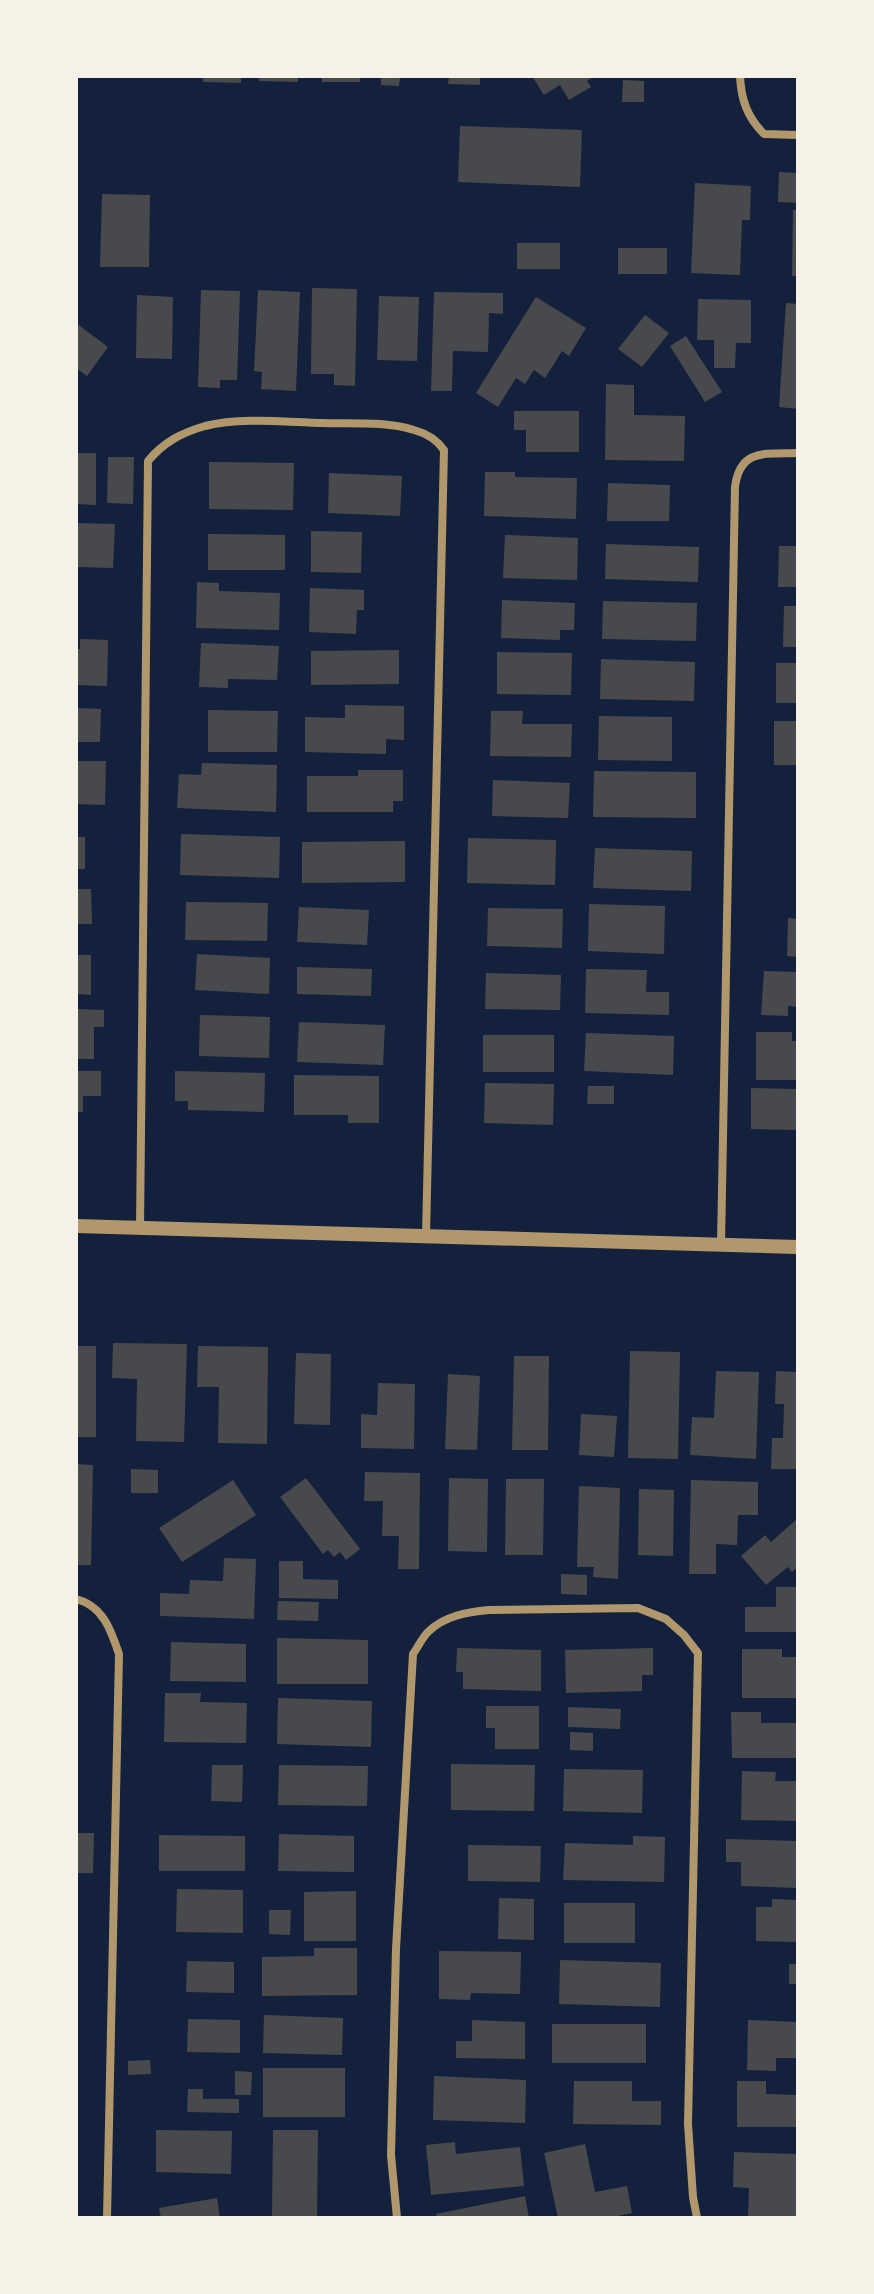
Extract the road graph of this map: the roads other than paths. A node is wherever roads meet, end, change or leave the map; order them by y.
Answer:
1 (740, 76) edge
2 (798, 135) edge
3 (798, 453) edge
4 (76, 1226) edge
5 (140, 1229) junction
6 (426, 1236) junction
7 (721, 1244) junction
8 (798, 1247) edge
9 (76, 1599) edge
10 (107, 2218) edge
11 (397, 2218) edge
12 (697, 2218) edge

1 - 2 street
3 - 7 street
4 - 5 street
5 - 6 street
5 - 6 street
6 - 7 street
7 - 8 street
9 - 10 street
11 - 12 street

